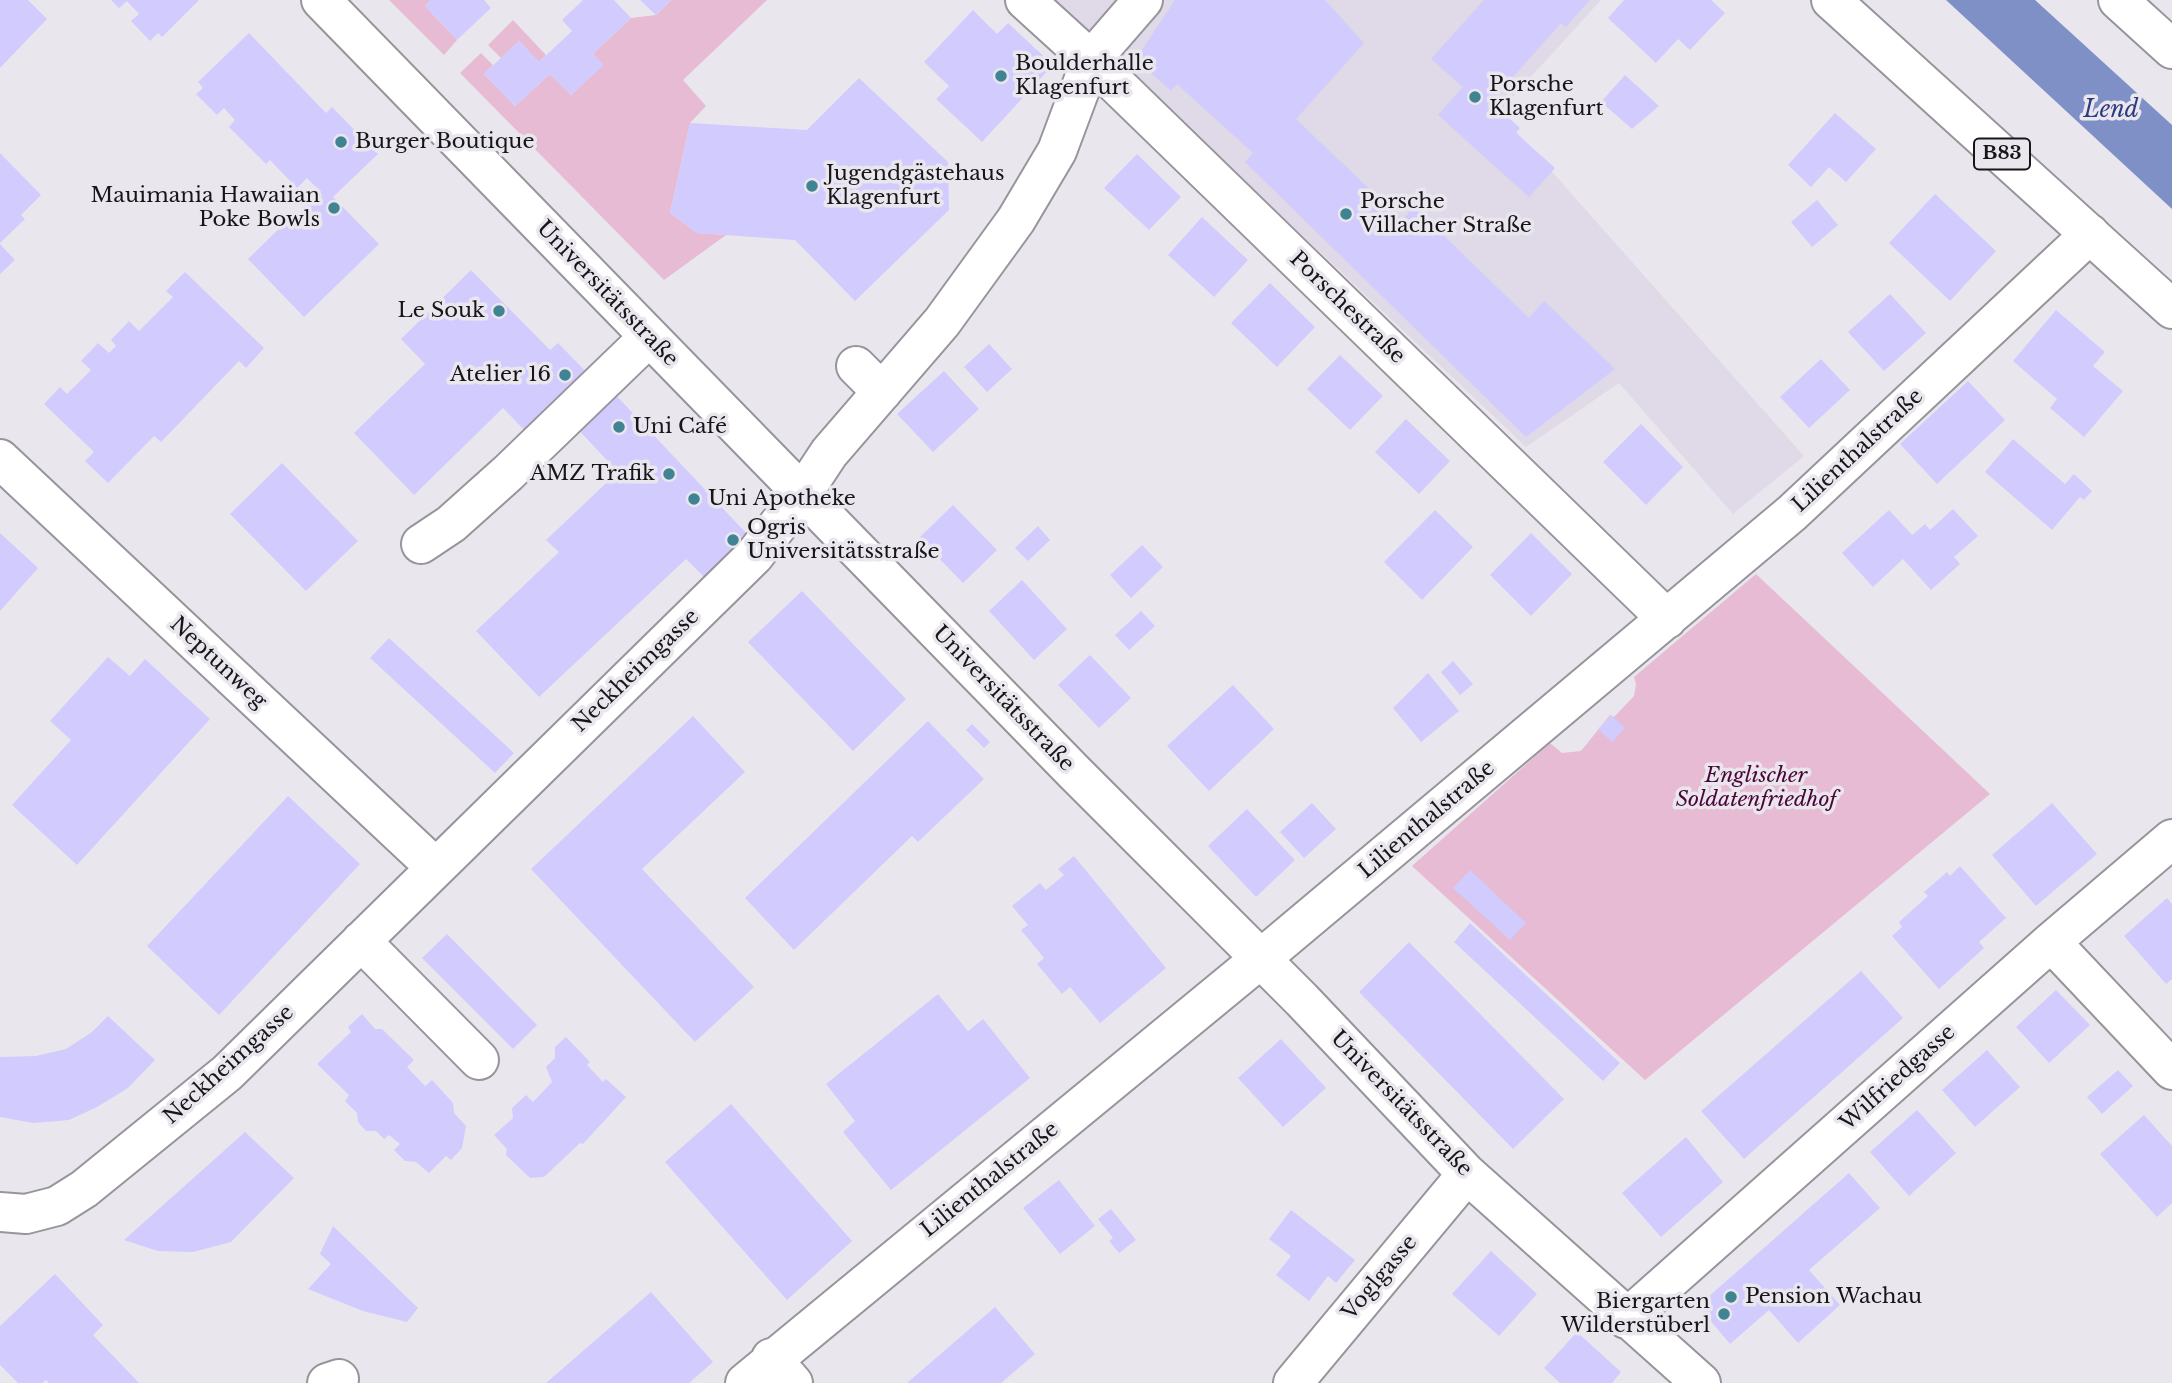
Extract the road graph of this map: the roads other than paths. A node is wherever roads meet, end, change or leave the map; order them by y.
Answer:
1 (321, 0) edge
2 (1025, 0) edge
3 (1143, 0) edge
4 (1831, 0) edge
5 (2118, 0) edge
6 (2172, 50) edge
7 (1091, 60) junction
8 (2090, 234) junction
9 (2172, 309) edge
10 (649, 337) junction
11 (0, 459) edge
12 (802, 494) junction
13 (421, 544) dead end
14 (1668, 619) junction
15 (2172, 839) edge
16 (436, 868) junction
17 (361, 941) junction
18 (2051, 942) junction
19 (1261, 959) junction
20 (479, 1060) dead end
21 (2172, 1070) edge
22 (1467, 1174) junction
23 (0, 1212) edge
24 (1626, 1319) junction
25 (770, 1375) edge
26 (1293, 1383) edge
27 (1701, 1383) edge

1 - 10 street, Universitätsstraße
2 - 7 street, Porschestraße
3 - 7 street, Neckheimgasse
4 - 8 street, B83
5 - 6 street
7 - 12 street, Neckheimgasse
7 - 14 street, Porschestraße
8 - 9 street, B83
8 - 14 street, Lilienthalstraße
10 - 12 street, Universitätsstraße
10 - 13 street
11 - 16 street, Neptunweg
12 - 16 street, Neckheimgasse
12 - 19 street, Universitätsstraße
14 - 19 street, Lilienthalstraße
15 - 18 street, Wilfriedgasse
16 - 17 street, Neckheimgasse
17 - 20 street
17 - 23 street, Neckheimgasse
18 - 21 street
18 - 24 street, Wilfriedgasse
19 - 22 street, Universitätsstraße
19 - 25 street, Lilienthalstraße
22 - 24 street, Universitätsstraße
22 - 26 street, Voglgasse
24 - 27 street, Universitätsstraße

